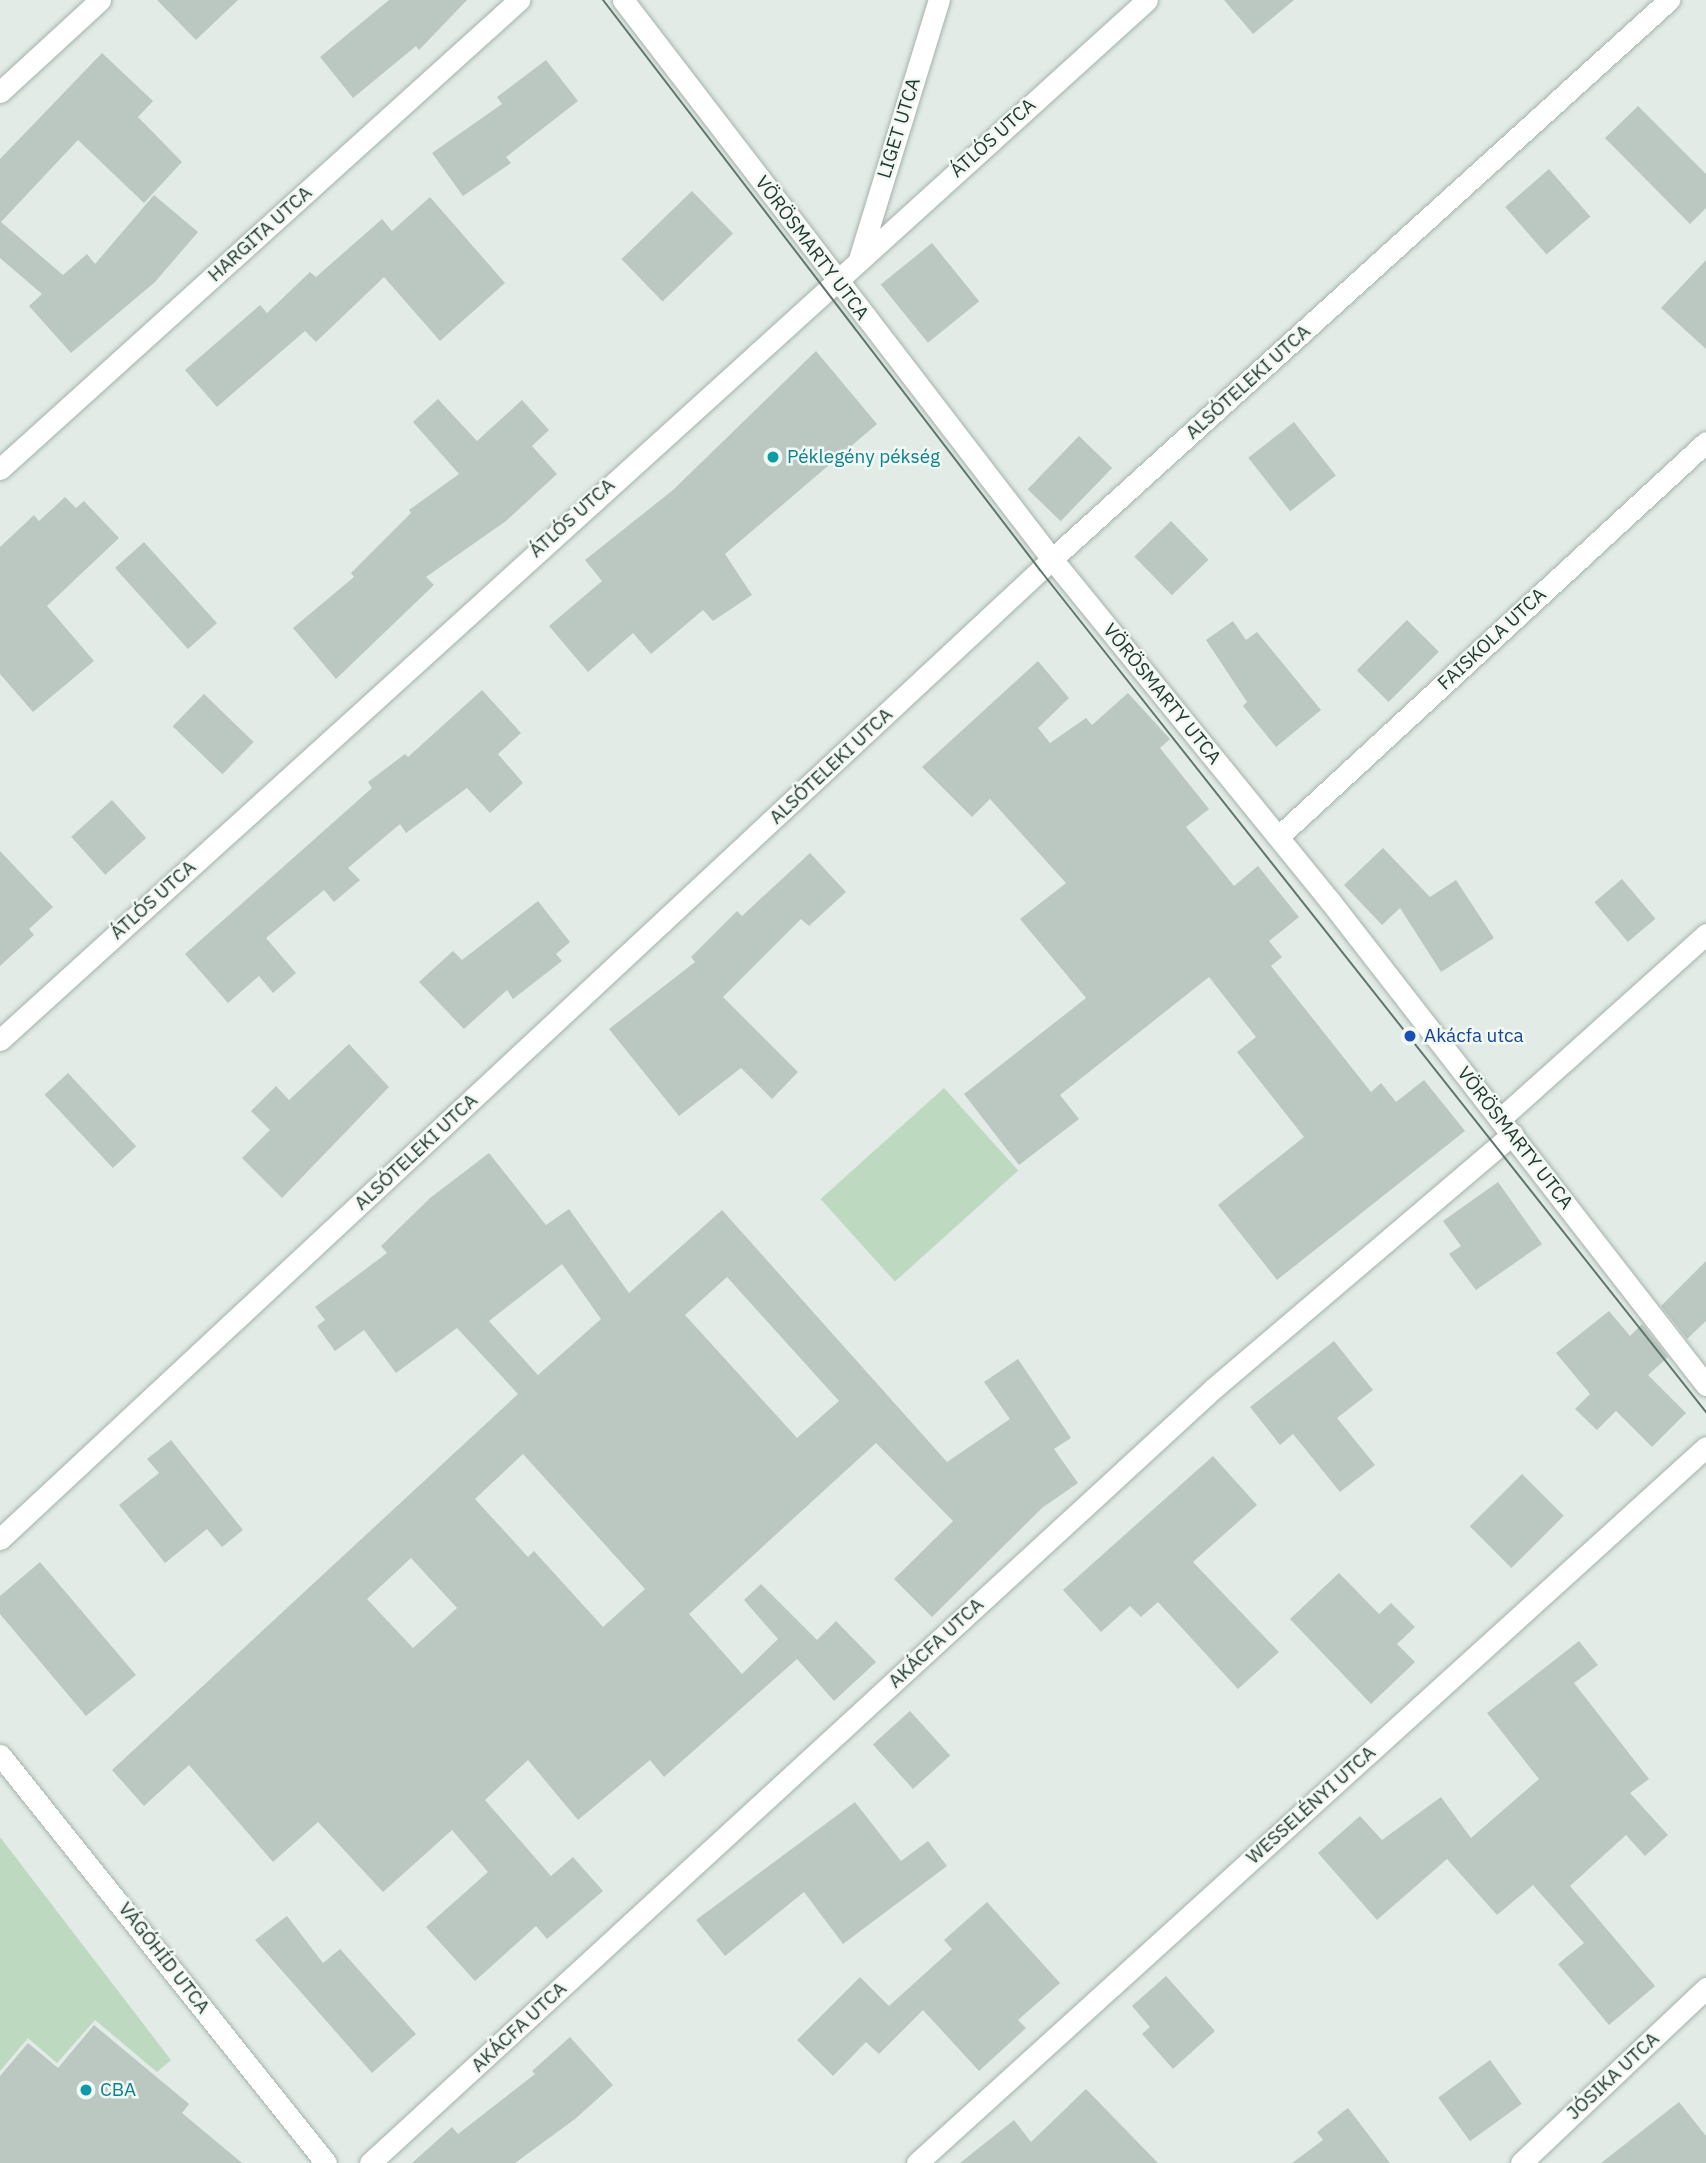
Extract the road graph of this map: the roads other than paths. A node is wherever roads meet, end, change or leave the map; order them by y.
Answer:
1 (100, 0) edge
2 (519, 0) edge
3 (623, 0) edge
4 (939, 0) edge
5 (1147, 0) edge
6 (1669, 0) edge
7 (0, 92) edge
8 (860, 257) junction
9 (835, 280) junction
10 (1706, 442) edge
11 (0, 469) edge
12 (1052, 559) junction
13 (1278, 837) junction
14 (1706, 934) edge
15 (0, 1040) edge
16 (1506, 1127) junction
17 (1706, 1385) edge
18 (1706, 1447) edge
19 (0, 1539) edge
20 (0, 1755) edge
21 (1706, 1988) edge
22 (326, 2163) edge
23 (370, 2163) edge
24 (917, 2163) edge
25 (1521, 2163) edge

1 - 7 street
2 - 11 street, HARGITA UTCA
3 - 9 street, VÖRÖSMARTY UTCA
4 - 8 street, LIGET UTCA
5 - 8 street, ÁTLÓS UTCA
6 - 12 street, ALSÓTELEKI UTCA
8 - 9 street, ÁTLÓS UTCA
9 - 12 street, VÖRÖSMARTY UTCA
9 - 15 street, ÁTLÓS UTCA
10 - 13 street, FAISKOLA UTCA
12 - 13 street, VÖRÖSMARTY UTCA
12 - 19 street, ALSÓTELEKI UTCA
13 - 16 street, VÖRÖSMARTY UTCA
14 - 16 street, AKÁCFA UTCA
16 - 17 street, VÖRÖSMARTY UTCA
16 - 23 street, AKÁCFA UTCA
18 - 24 street, WESSELÉNYI UTCA
20 - 22 street, VÁGÓHÍD UTCA
21 - 25 street, JÓSIKA UTCA

